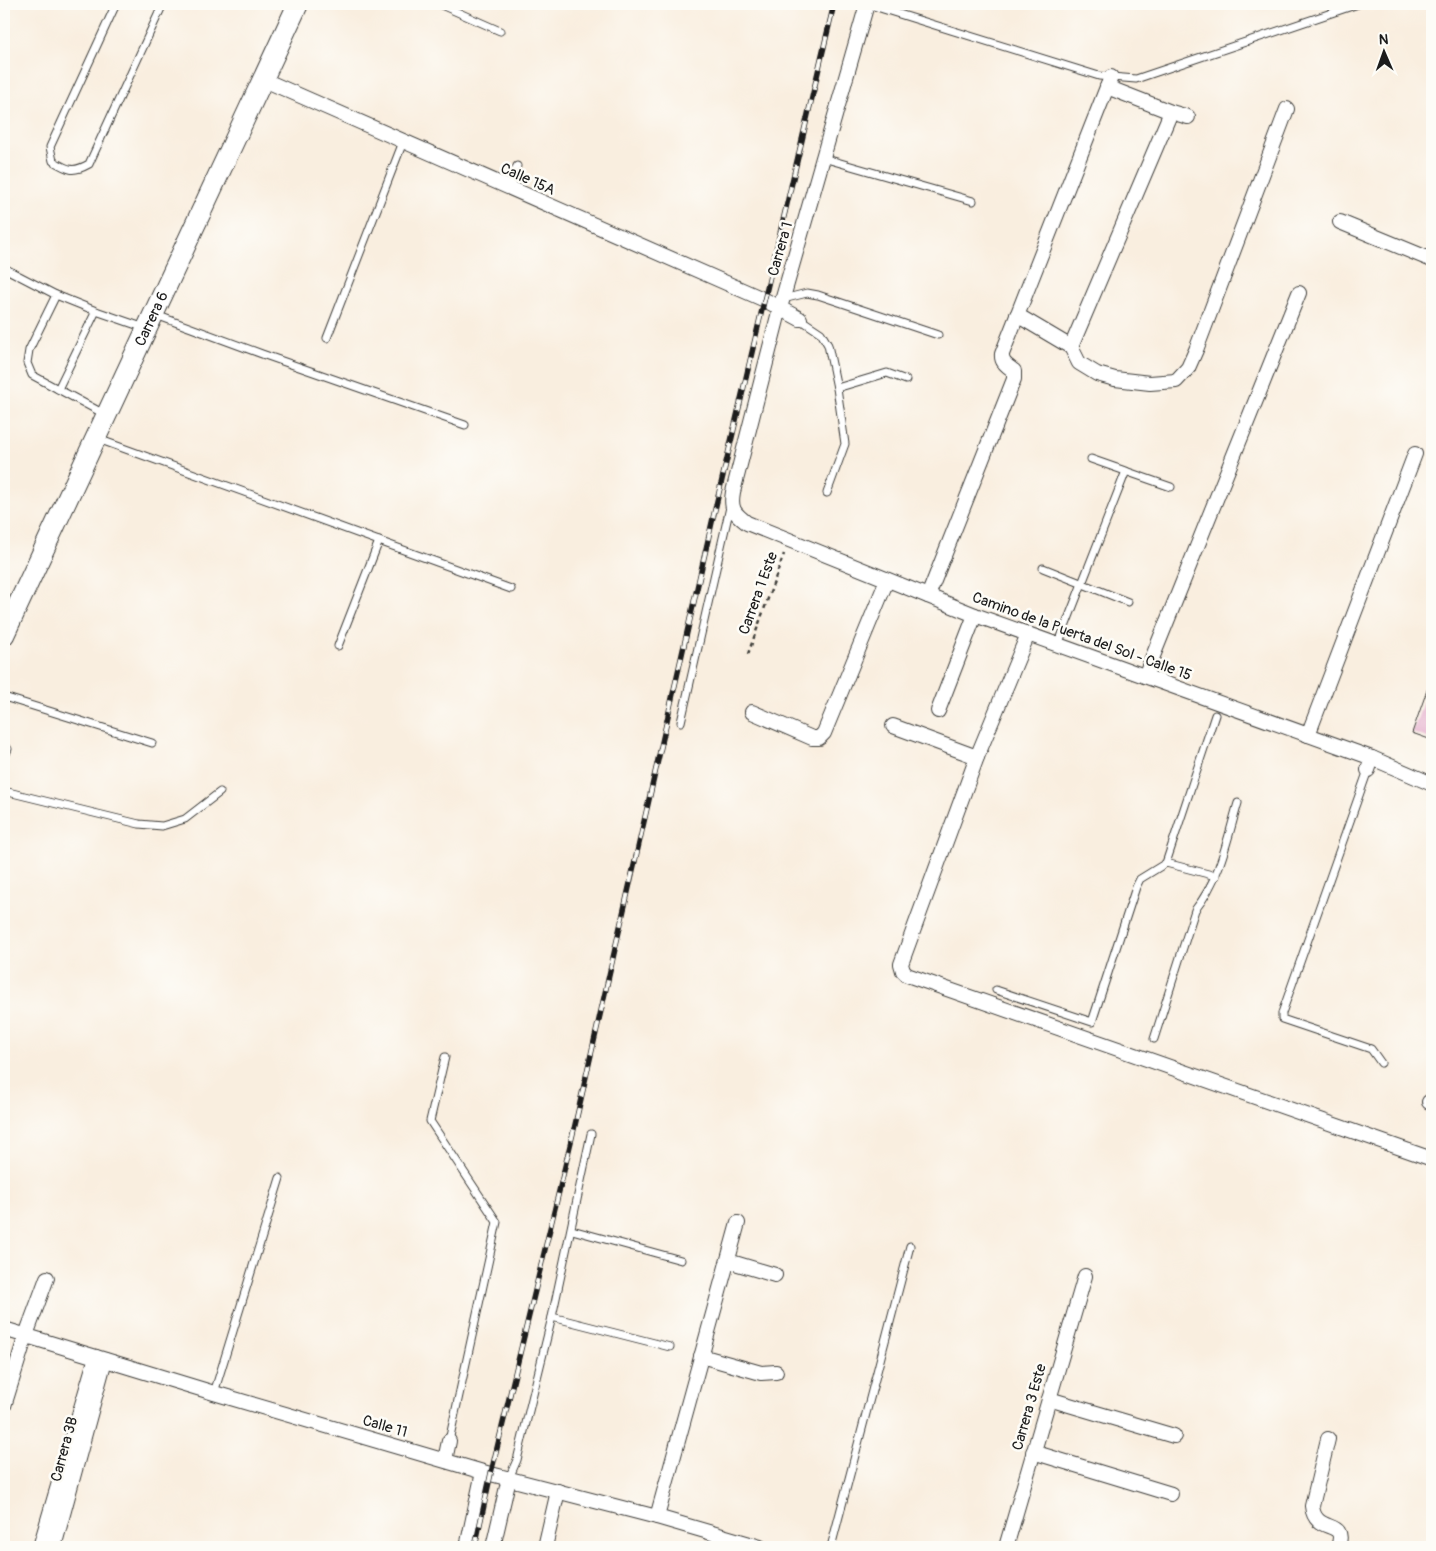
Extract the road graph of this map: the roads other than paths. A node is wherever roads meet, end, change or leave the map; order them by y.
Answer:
1 (116, 4) edge
2 (163, 4) edge
3 (298, 4) edge
4 (439, 4) edge
5 (867, 4) edge
6 (1327, 4) edge
7 (1358, 4) edge
8 (1332, 12) junction
9 (500, 31) dead end
10 (262, 79) junction
11 (1109, 82) junction
12 (1287, 109) dead end
13 (1171, 112) junction
14 (1188, 117) dead end
15 (403, 142) junction
16 (823, 158) junction
17 (517, 166) dead end
18 (510, 188) junction
19 (973, 201) dead end
20 (1340, 222) dead end
21 (1432, 260) edge
22 (4, 268) edge
23 (1299, 293) dead end
24 (56, 295) junction
25 (781, 304) junction
26 (96, 311) junction
27 (1017, 315) junction
28 (800, 319) joint
29 (150, 321) junction
30 (938, 335) dead end
31 (327, 338) dead end
32 (1070, 347) junction
33 (906, 380) dead end
34 (837, 388) junction
35 (58, 389) junction
36 (106, 415) junction
37 (465, 425) dead end
38 (96, 438) junction
39 (1415, 454) dead end
40 (1091, 459) dead end
41 (1126, 471) junction
42 (1170, 487) dead end
43 (826, 493) dead end
44 (731, 504) junction
45 (379, 541) junction
46 (1043, 568) dead end
47 (887, 580) junction
48 (1082, 584) junction
49 (511, 589) dead end
50 (928, 596) junction
51 (1128, 602) dead end
52 (975, 615) junction
53 (1028, 634) junction
54 (4, 635) edge
55 (1058, 645) junction
56 (338, 646) dead end
57 (1145, 676) junction
58 (4, 697) edge
59 (1217, 709) junction
60 (938, 710) dead end
61 (752, 712) dead end
62 (681, 722) dead end
63 (893, 726) dead end
64 (1308, 735) junction
65 (152, 743) dead end
66 (8, 749) dead end
67 (977, 757) junction
68 (4, 758) edge
69 (1370, 764) junction
70 (1432, 784) edge
71 (4, 791) edge
72 (220, 792) dead end
73 (1238, 803) dead end
74 (1166, 863) junction
75 (1216, 876) junction
76 (996, 990) dead end
77 (1154, 1039) dead end
78 (445, 1057) dead end
79 (1381, 1063) dead end
80 (591, 1134) dead end
81 (1432, 1159) edge
82 (280, 1178) dead end
83 (738, 1223) dead end
84 (572, 1230) junction
85 (910, 1246) dead end
86 (681, 1260) dead end
87 (728, 1261) junction
88 (775, 1275) dead end
89 (1085, 1276) dead end
90 (47, 1278) dead end
91 (552, 1317) junction
92 (4, 1329) edge
93 (26, 1335) junction
94 (670, 1347) dead end
95 (702, 1356) junction
96 (101, 1359) junction
97 (776, 1372) dead end
98 (214, 1393) junction
99 (1049, 1399) junction
100 (4, 1406) edge
101 (1174, 1436) dead end
102 (1328, 1439) dead end
103 (449, 1441) joint
104 (1033, 1452) junction
105 (445, 1460) junction
106 (482, 1472) junction
107 (508, 1478) junction
108 (558, 1491) junction
109 (1171, 1494) dead end
110 (657, 1517) junction
111 (40, 1547) edge
112 (54, 1547) edge
113 (466, 1547) edge
114 (493, 1547) edge
115 (545, 1547) edge
116 (760, 1547) edge
117 (831, 1547) edge
118 (1006, 1547) edge
119 (1338, 1547) edge

1 - 2 lane
3 - 10 main road, Carrera 6
4 - 9 lane
5 - 11 lane
5 - 16 street, Carrera 1
6 - 8 lane
7 - 8 lane
8 - 11 lane
10 - 15 street, Calle 15A
10 - 29 main road, Carrera 6
11 - 13 street
11 - 27 street
12 - 32 street
13 - 14 street
13 - 32 street
15 - 18 street, Calle 15A
15 - 31 lane
16 - 19 lane
16 - 25 street, Carrera 1
17 - 18 lane
18 - 25 street, Calle 15A
20 - 21 street
22 - 24 lane
23 - 57 street
24 - 26 lane
24 - 35 lane
25 - 28 street, Calle 15A
25 - 30 lane
25 - 44 street, Carrera 1
26 - 29 lane
26 - 35 lane
27 - 32 street
27 - 50 street
28 - 34 lane
29 - 36 main road, Carrera 6
29 - 37 lane
33 - 34 lane
34 - 43 lane
35 - 36 lane
36 - 38 main road, Carrera 6
38 - 45 lane
38 - 54 main road, Carrera 6
39 - 64 street
40 - 41 lane
41 - 42 lane
41 - 48 lane
44 - 47 street, Camino de la Puerta del Sol - Calle 15
44 - 62 lane
45 - 49 lane
45 - 56 lane
46 - 48 lane
47 - 50 street, Camino de la Puerta del Sol - Calle 15
47 - 61 street
48 - 51 lane
48 - 55 lane
50 - 52 street, Camino de la Puerta del Sol - Calle 15
52 - 53 street, Camino de la Puerta del Sol - Calle 15
52 - 60 street
53 - 55 street, Camino de la Puerta del Sol - Calle 15
53 - 67 street
55 - 57 street, Camino de la Puerta del Sol - Calle 15
57 - 59 street, Camino de la Puerta del Sol - Calle 15
58 - 65 lane
59 - 64 street, Camino de la Puerta del Sol - Calle 15
59 - 74 lane
63 - 67 street
64 - 69 street, Camino de la Puerta del Sol - Calle 15
66 - 68 lane
67 - 81 street
69 - 70 street, Camino de la Puerta del Sol - Calle 15
69 - 79 lane
71 - 72 lane
73 - 75 lane
74 - 75 lane
74 - 76 lane
75 - 77 lane
78 - 103 lane
80 - 84 lane
82 - 98 lane
83 - 87 street
84 - 86 lane
84 - 91 lane
85 - 117 lane
87 - 88 street
87 - 95 street
89 - 99 street, Carrera 3 Este
90 - 93 street
91 - 94 lane
91 - 107 lane
92 - 93 street, Calle 11
93 - 96 street, Calle 11
93 - 100 street
95 - 97 street
95 - 110 street
96 - 98 street, Calle 11
96 - 111 street
96 - 112 street, Carrera 3B
98 - 105 street, Calle 11
99 - 101 street
99 - 104 street, Carrera 3 Este
102 - 119 street
103 - 105 street
104 - 109 street
104 - 118 street, Carrera 3 Este
105 - 106 street, Calle 11
106 - 107 street, Calle 11
106 - 113 street
107 - 108 street, Calle 11
107 - 114 street
108 - 110 street, Calle 11
108 - 115 street
110 - 116 street, Calle 11

